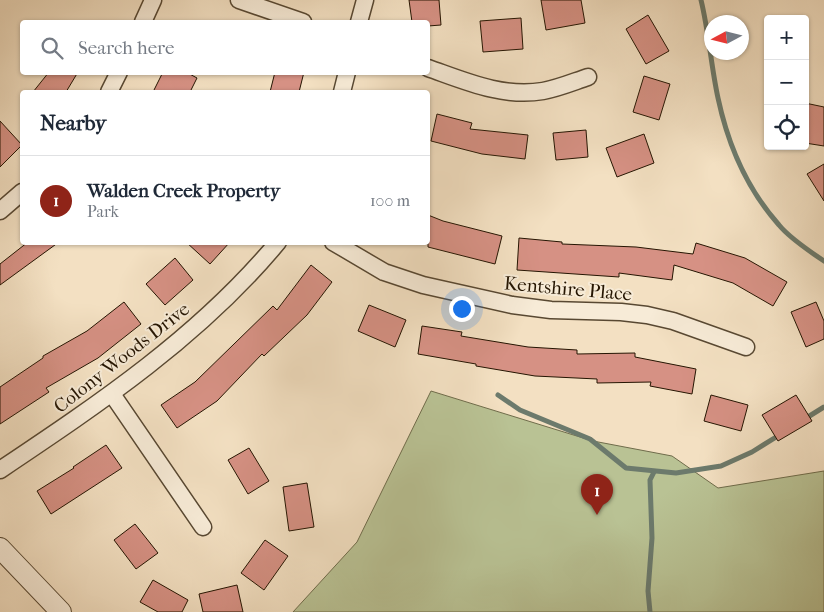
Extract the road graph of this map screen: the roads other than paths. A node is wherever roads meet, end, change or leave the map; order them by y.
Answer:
1 (153, 0) edge
2 (239, 0) edge
3 (365, 0) edge
4 (144, 20) edge
5 (297, 20) edge
6 (360, 20) edge
7 (430, 69) edge
8 (118, 75) edge
9 (347, 75) edge
10 (588, 77) dead end
11 (110, 90) edge
12 (343, 90) edge
13 (20, 194) edge
14 (0, 210) edge
15 (275, 245) edge
16 (338, 245) edge
17 (746, 347) dead end
18 (112, 394) junction
19 (0, 470) edge
20 (203, 527) dead end
21 (0, 548) edge
22 (60, 612) edge

1 - 4 street
2 - 5 street
3 - 6 street
7 - 10 street
8 - 11 street
9 - 12 street
13 - 14 street
15 - 18 street, Colony Woods Drive
16 - 17 street, Kentshire Place
18 - 19 street, Colony Woods Drive
18 - 20 street
21 - 22 street

